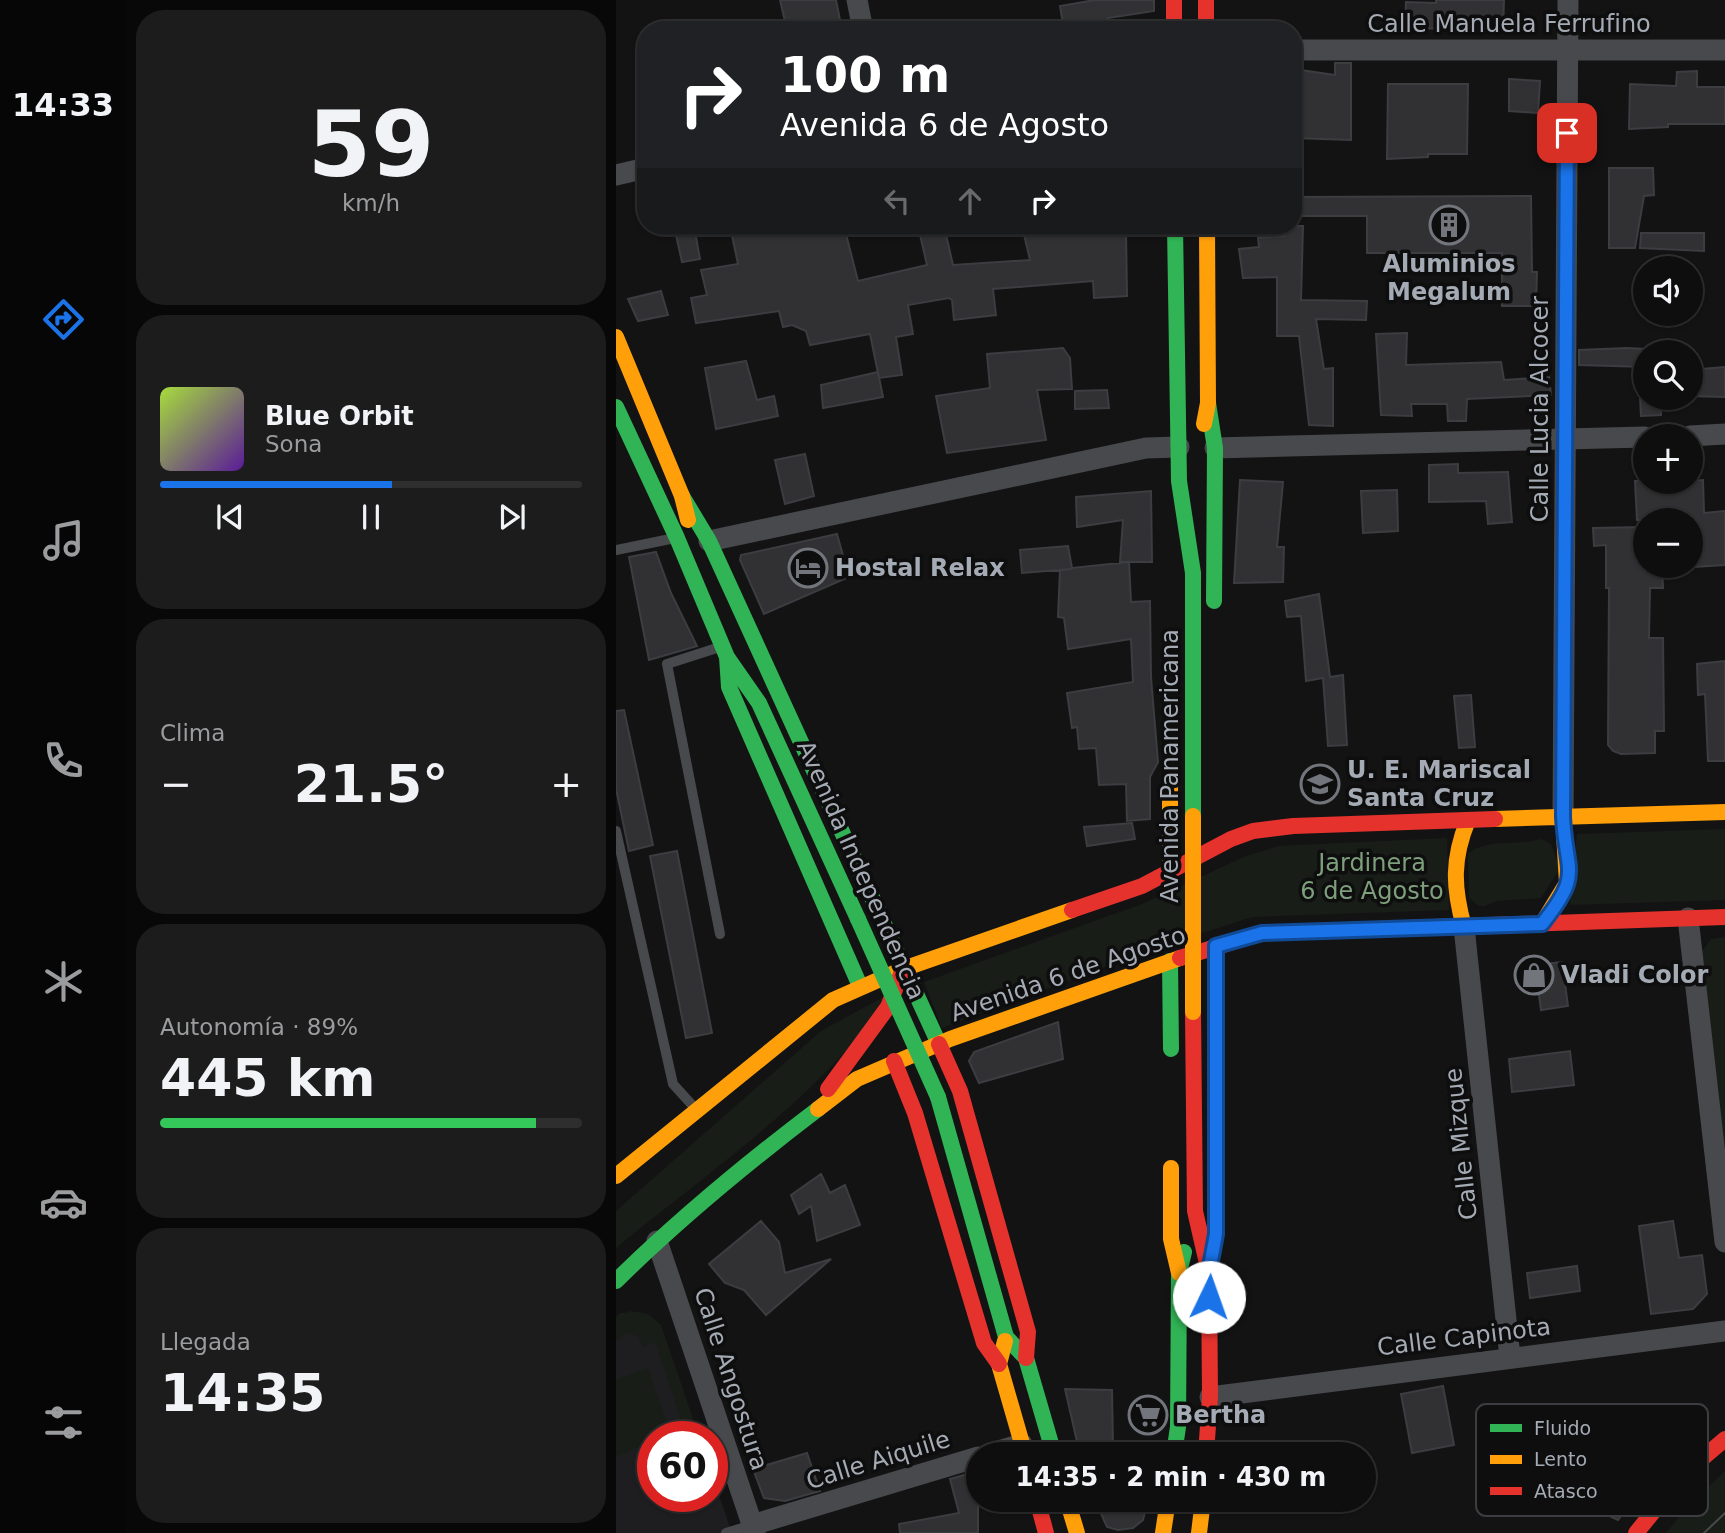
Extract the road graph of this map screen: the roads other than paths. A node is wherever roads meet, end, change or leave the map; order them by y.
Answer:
1 (857, 0) edge
2 (1174, 0) edge
3 (1206, 0) edge
4 (1569, 0) edge
5 (861, 21) edge
6 (1174, 21) edge
7 (1206, 21) edge
8 (1567, 49) junction
9 (1302, 50) edge
10 (1725, 50) edge
11 (637, 170) edge
12 (616, 174) edge
13 (1175, 235) edge
14 (1207, 235) edge
15 (616, 337) edge
16 (1208, 403) junction
17 (616, 407) edge
18 (1725, 435) edge
19 (1703, 436) edge
20 (1633, 437) edge
21 (1567, 440) junction
22 (1179, 447) junction
23 (1215, 448) junction
24 (1179, 481) junction
25 (682, 496) junction
26 (677, 538) junction
27 (709, 541) junction
28 (1172, 549) dead end
29 (616, 550) edge
30 (1193, 573) junction
31 (1214, 617) dead end
32 (725, 651) junction
33 (759, 703) junction
34 (1171, 766) dead end
35 (1725, 812) edge
36 (1563, 817) junction
37 (1468, 820) junction
38 (1213, 827) dead end
39 (616, 831) edge
40 (1213, 849) junction
41 (1170, 873) junction
42 (1725, 917) edge
43 (1688, 918) junction
44 (1542, 924) junction
45 (1464, 927) junction
46 (720, 934) dead end
47 (1216, 946) junction
48 (1170, 961) junction
49 (903, 969) junction
50 (860, 986) junction
51 (937, 1044) junction
52 (1216, 1061) dead end
53 (894, 1062) junction
54 (1171, 1062) dead end
55 (820, 1106) junction
56 (698, 1111) junction
57 (1171, 1157) dead end
58 (620, 1183) edge
59 (1195, 1211) junction
60 (1216, 1234) dead end
61 (657, 1241) junction
62 (1725, 1242) edge
63 (616, 1267) edge
64 (1209, 1272) junction
65 (1179, 1273) junction
66 (616, 1281) edge
67 (1725, 1331) edge
68 (1006, 1337) junction
69 (1510, 1357) junction
70 (1026, 1358) junction
71 (999, 1364) junction
72 (1210, 1397) junction
73 (1725, 1439) edge
74 (1022, 1442) edge
75 (1050, 1442) edge
76 (1176, 1442) edge
77 (1207, 1442) edge
78 (1708, 1454) edge
79 (966, 1461) edge
80 (1040, 1512) edge
81 (1071, 1512) edge
82 (1166, 1512) edge
83 (1202, 1512) edge
84 (1650, 1516) edge
85 (754, 1529) edge
86 (729, 1533) edge
87 (1046, 1533) edge
88 (1077, 1533) edge
89 (1163, 1533) edge
90 (1199, 1533) edge
91 (1636, 1533) edge

1 - 5 street
2 - 6 main road
3 - 7 main road
4 - 8 street, Calle Lucia Alcocer
8 - 9 street, Calle Manuela Ferrufino
8 - 10 street, Calle Manuela Ferrufino
8 - 21 street, Calle Lucia Alcocer
11 - 12 street
13 - 22 main road, Avenida Panamericana
14 - 16 main road, Avenida Panamericana
15 - 25 main road, Avenida Independencia
16 - 23 main road
16 - 30 main road, Avenida Panamericana
17 - 26 main road, Avenida Independencia
18 - 19 street
20 - 21 street
21 - 23 street
21 - 36 street, Calle Lucia Alcocer
22 - 24 main road, Avenida Panamericana
22 - 27 street
23 - 31 main road
24 - 28 main road
24 - 30 main road, Avenida Panamericana
25 - 27 main road
25 - 33 main road, Avenida Independencia
26 - 29 lane
26 - 32 main road, Avenida Independencia
27 - 49 main road
30 - 59 main road, Avenida Panamericana, bridge
32 - 33 main road, Avenida Independencia
32 - 46 lane
32 - 50 main road
33 - 68 main road, Avenida Independencia, bridge
34 - 41 main road
35 - 36 main road
36 - 37 main road
36 - 44 main road
37 - 40 main road
37 - 45 main road
38 - 40 main road
39 - 56 lane
40 - 41 main road
41 - 49 main road
42 - 43 main road, Avenida 6 de Agosto
43 - 44 main road, Avenida 6 de Agosto
43 - 62 street
44 - 45 main road, Avenida 6 de Agosto
45 - 47 main road, Avenida 6 de Agosto
45 - 69 street, Calle Mizque
47 - 48 main road, Avenida 6 de Agosto
47 - 52 main road
48 - 51 main road, Avenida 6 de Agosto
48 - 54 main road
49 - 50 main road
49 - 51 main road
49 - 55 main road
50 - 56 main road
51 - 53 main road, Avenida 6 de Agosto
51 - 70 main road
53 - 55 main road, Avenida 6 de Agosto
53 - 71 main road
55 - 61 main road, Avenida 6 de Agosto
56 - 58 main road
57 - 65 main road
59 - 64 main road, Avenida Panamericana
59 - 65 main road, Avenida Panamericana
60 - 64 main road
61 - 63 main road, Avenida 6 de Agosto
61 - 66 main road, Avenida 6 de Agosto
61 - 85 street, Calle Angostura
64 - 72 main road, Avenida Panamericana
65 - 76 main road, Avenida Panamericana
67 - 69 street, Calle Capinota
68 - 70 main road, Avenida Independencia
68 - 71 main road
69 - 72 street, Calle Capinota
70 - 75 main road, Avenida Independencia
71 - 74 main road
72 - 77 main road, Avenida Panamericana
73 - 78 main road
79 - 85 street, Calle Aiquile
80 - 87 main road
81 - 88 main road
82 - 89 main road
83 - 90 main road
84 - 91 main road
85 - 86 lane

